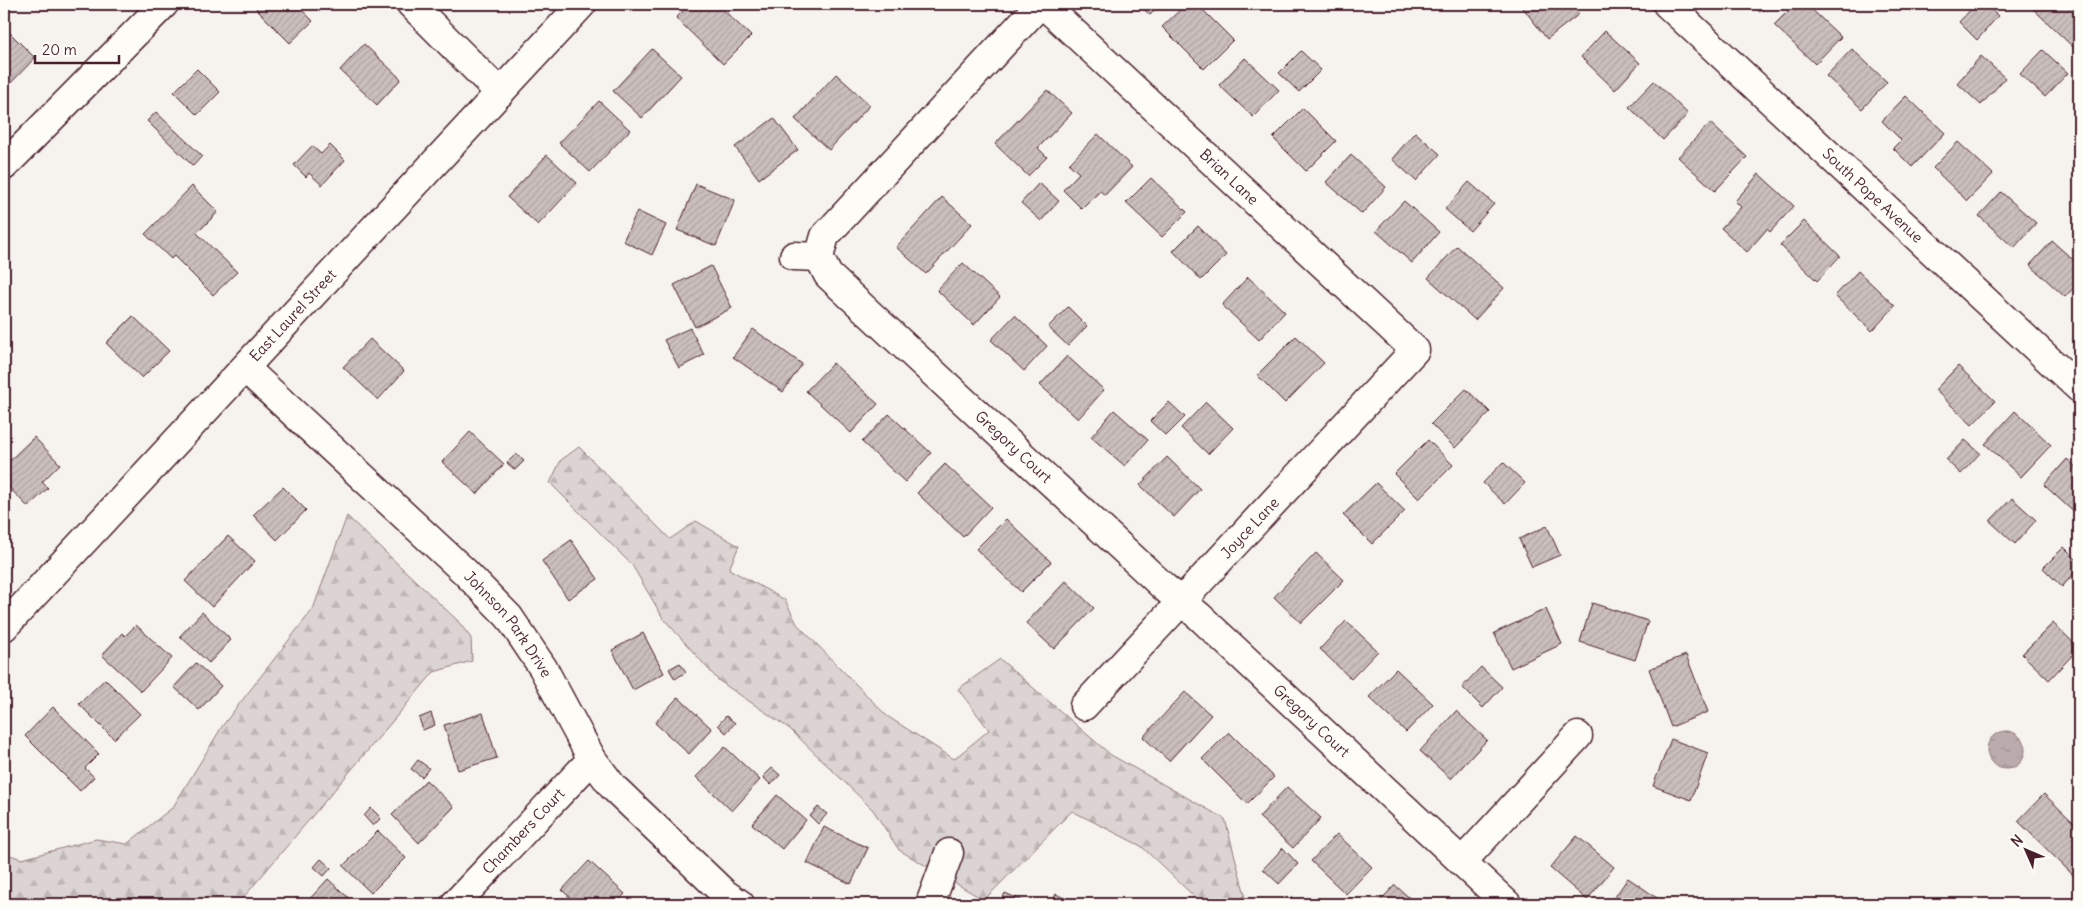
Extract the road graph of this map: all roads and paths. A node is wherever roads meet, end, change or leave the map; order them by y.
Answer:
1 (164, 4) edge
2 (411, 4) edge
3 (582, 4) edge
4 (1042, 4) edge
5 (1667, 4) edge
6 (500, 92) junction
7 (4, 166) edge
8 (1415, 350) joint
9 (245, 368) junction
10 (2079, 388) edge
11 (1182, 601) junction
12 (4, 627) edge
13 (1084, 706) dead end
14 (1578, 736) dead end
15 (592, 759) junction
16 (949, 853) dead end
17 (1462, 862) junction
18 (455, 904) edge
19 (740, 904) edge
20 (930, 904) edge
21 (1508, 904) edge

1 - 7 street
2 - 6 street
3 - 6 street, East Laurel Street
4 - 8 street, Brian Lane
4 - 11 street, Gregory Court
5 - 10 street, South Pope Avenue
6 - 9 street, East Laurel Street
8 - 11 street, Joyce Lane
9 - 12 street, East Laurel Street
9 - 15 street, Johnson Park Drive
11 - 13 street, Joyce Lane
11 - 17 street, Gregory Court
14 - 17 street
15 - 18 street, Chambers Court
15 - 19 street, Johnson Park Drive
16 - 20 street
17 - 21 street, Gregory Court

